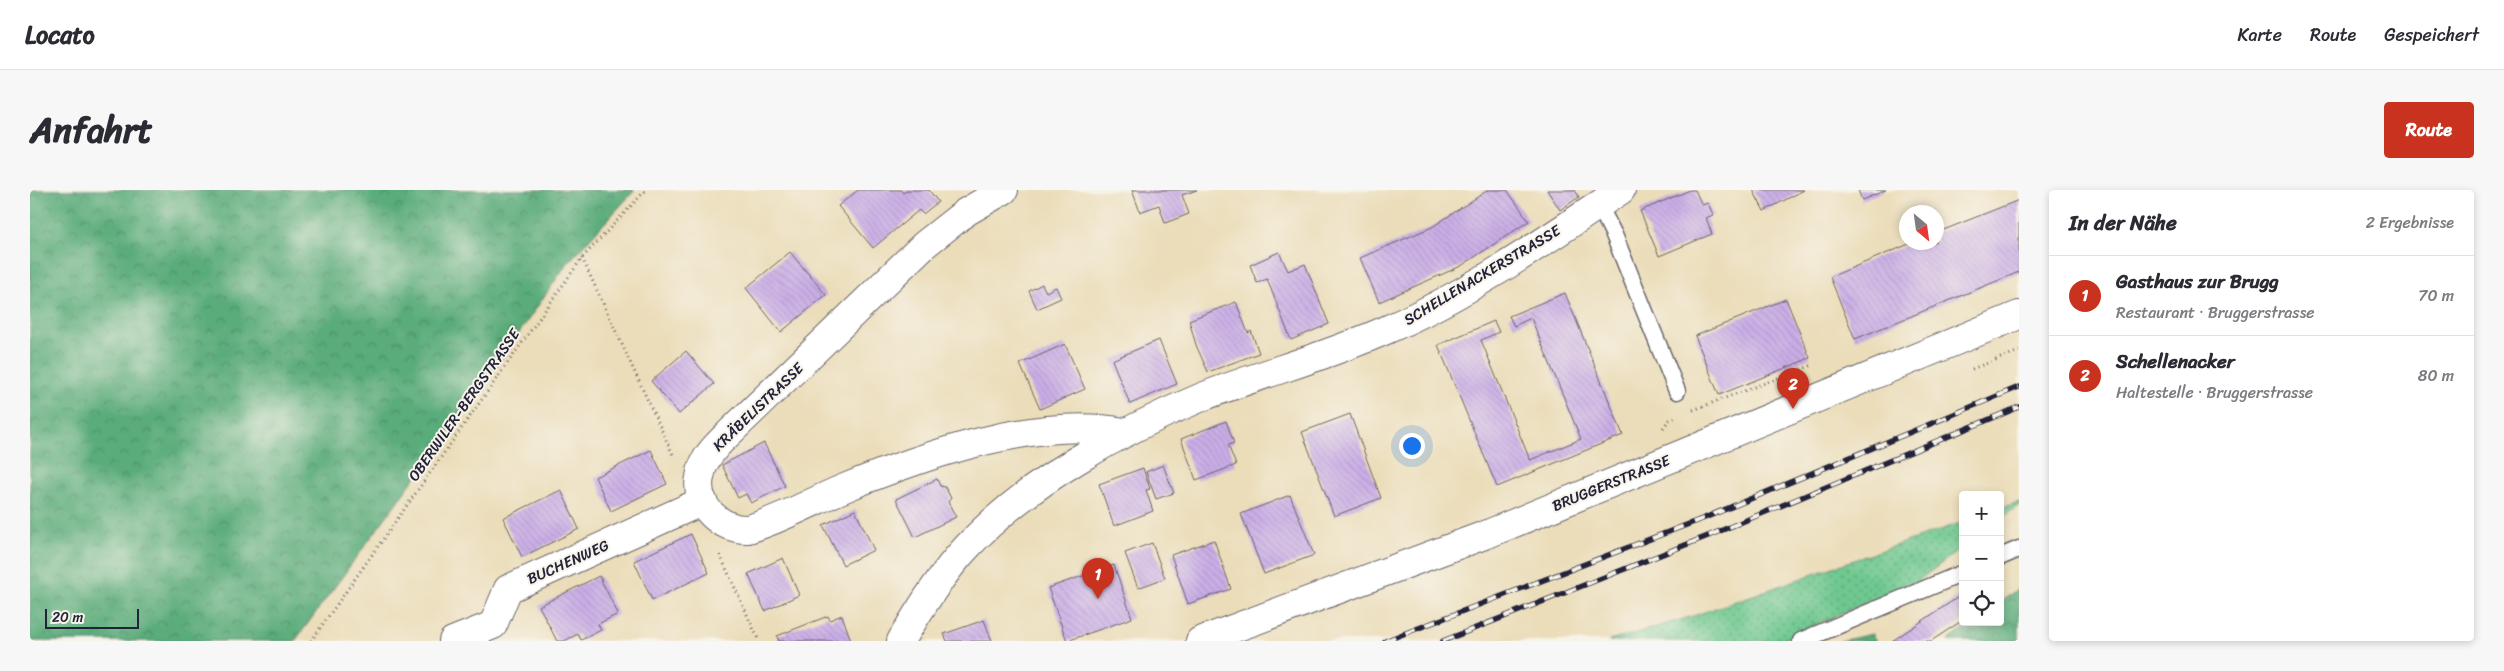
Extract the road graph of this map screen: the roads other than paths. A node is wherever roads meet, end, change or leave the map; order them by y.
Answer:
1 (995, 193) edge
2 (1610, 197) edge
3 (2019, 315) edge
4 (1677, 391) dead end
5 (1124, 432) junction
6 (707, 508) junction
7 (2019, 549) edge
8 (2004, 555) edge
9 (1959, 575) edge
10 (453, 641) edge
11 (901, 641) edge
12 (1200, 641) edge
13 (1801, 641) edge

1 - 6 street, KRÄBELISTRASSE
2 - 4 lane
2 - 5 street, SCHELLENACKERSTRASSE
3 - 12 street, BRUGGERSTRASSE
5 - 6 street
5 - 11 street, SCHELLENACKERSTRASSE
6 - 10 street, BUCHENWEG
7 - 8 lane
9 - 13 lane

